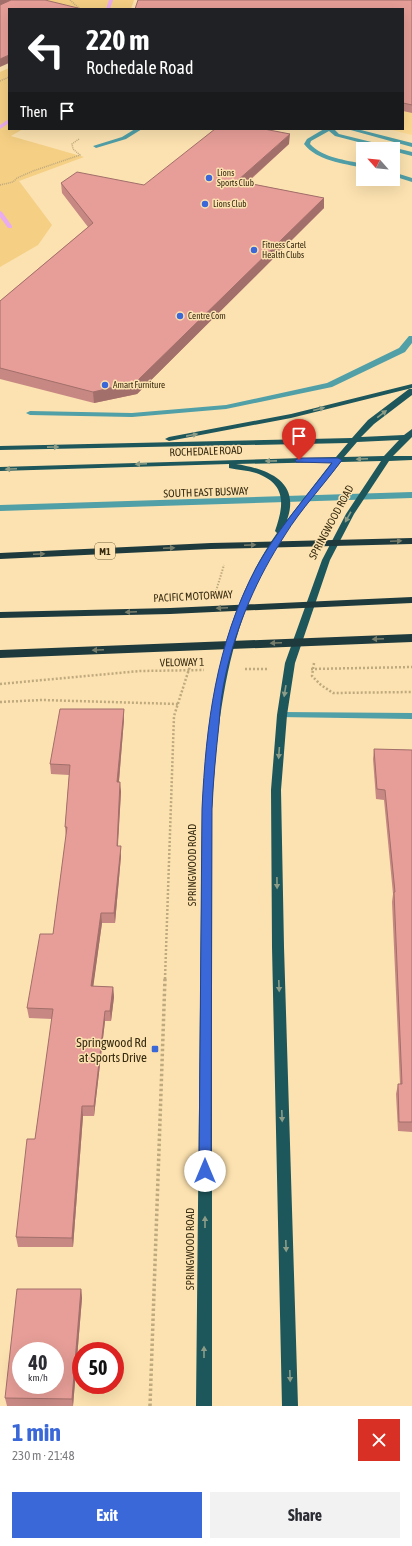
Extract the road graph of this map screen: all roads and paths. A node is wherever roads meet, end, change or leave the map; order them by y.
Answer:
1 (70, 0) edge
2 (79, 8) edge
3 (137, 130) edge
4 (328, 130) edge
5 (331, 130) edge
6 (354, 130) edge
7 (80, 138) dead end
8 (364, 142) edge
9 (412, 145) edge
10 (96, 146) dead end
11 (400, 151) edge
12 (412, 154) edge
13 (356, 164) edge
14 (400, 176) edge
15 (412, 180) edge
16 (0, 185) edge
17 (412, 338) edge
18 (412, 386) edge
19 (412, 391) edge
20 (30, 413) dead end
21 (412, 431) edge
22 (408, 437) edge
23 (354, 440) junction
24 (140, 445) junction
25 (0, 448) edge
26 (412, 458) edge
27 (386, 459) junction
28 (338, 460) junction
29 (221, 462) junction
30 (0, 469) edge
31 (410, 495) edge
32 (0, 508) edge
33 (412, 540) edge
34 (270, 551) junction
35 (0, 556) edge
36 (226, 560) dead end
37 (216, 593) dead end
38 (412, 600) edge
39 (0, 615) edge
40 (412, 638) edge
41 (0, 654) edge
42 (314, 656) dead end
43 (192, 659) dead end
44 (412, 667) edge
45 (244, 669) dead end
46 (276, 669) dead end
47 (308, 669) dead end
48 (212, 670) dead end
49 (0, 684) edge
50 (412, 692) edge
51 (0, 702) edge
52 (178, 704) junction
53 (282, 714) junction
54 (412, 716) edge
55 (204, 1401) edge
56 (150, 1406) edge
57 (290, 1406) edge

1 - 2 path
3 - 10 street
4 - 13 street
5 - 8 street
6 - 9 street
7 - 16 path
11 - 12 street
14 - 15 street
17 - 20 street
24 -> 18 main road
23 -> 19 main road, SPRINGWOOD ROAD
21 - 22 main road, SPRINGWOOD ROAD
22 - 23 main road, ROCHEDALE ROAD
22 - 27 main road, SPRINGWOOD ROAD
23 - 24 main road, ROCHEDALE ROAD
23 - 28 main road, SPRINGWOOD ROAD
25 -> 24 main road, ROCHEDALE ROAD
26 - 27 main road, ROCHEDALE ROAD
27 -> 28 main road, ROCHEDALE ROAD
27 -> 53 main road, SPRINGWOOD ROAD
28 -> 29 main road, ROCHEDALE ROAD
28 - 34 main road, SPRINGWOOD ROAD
29 -> 30 main road, ROCHEDALE ROAD
29 - 34 main road
31 - 32 street, SOUTH EAST BUSWAY
35 -> 33 highway, M1
55 -> 34 main road, SPRINGWOOD ROAD
36 - 37 path
38 -> 39 highway, PACIFIC MOTORWAY
40 -> 41 highway
42 - 50 path
43 - 52 path
44 - 47 path
45 - 46 path
48 - 49 path, VELOWAY 1
51 - 52 path
52 - 56 path
53 - 54 street
53 -> 57 main road, SPRINGWOOD ROAD

